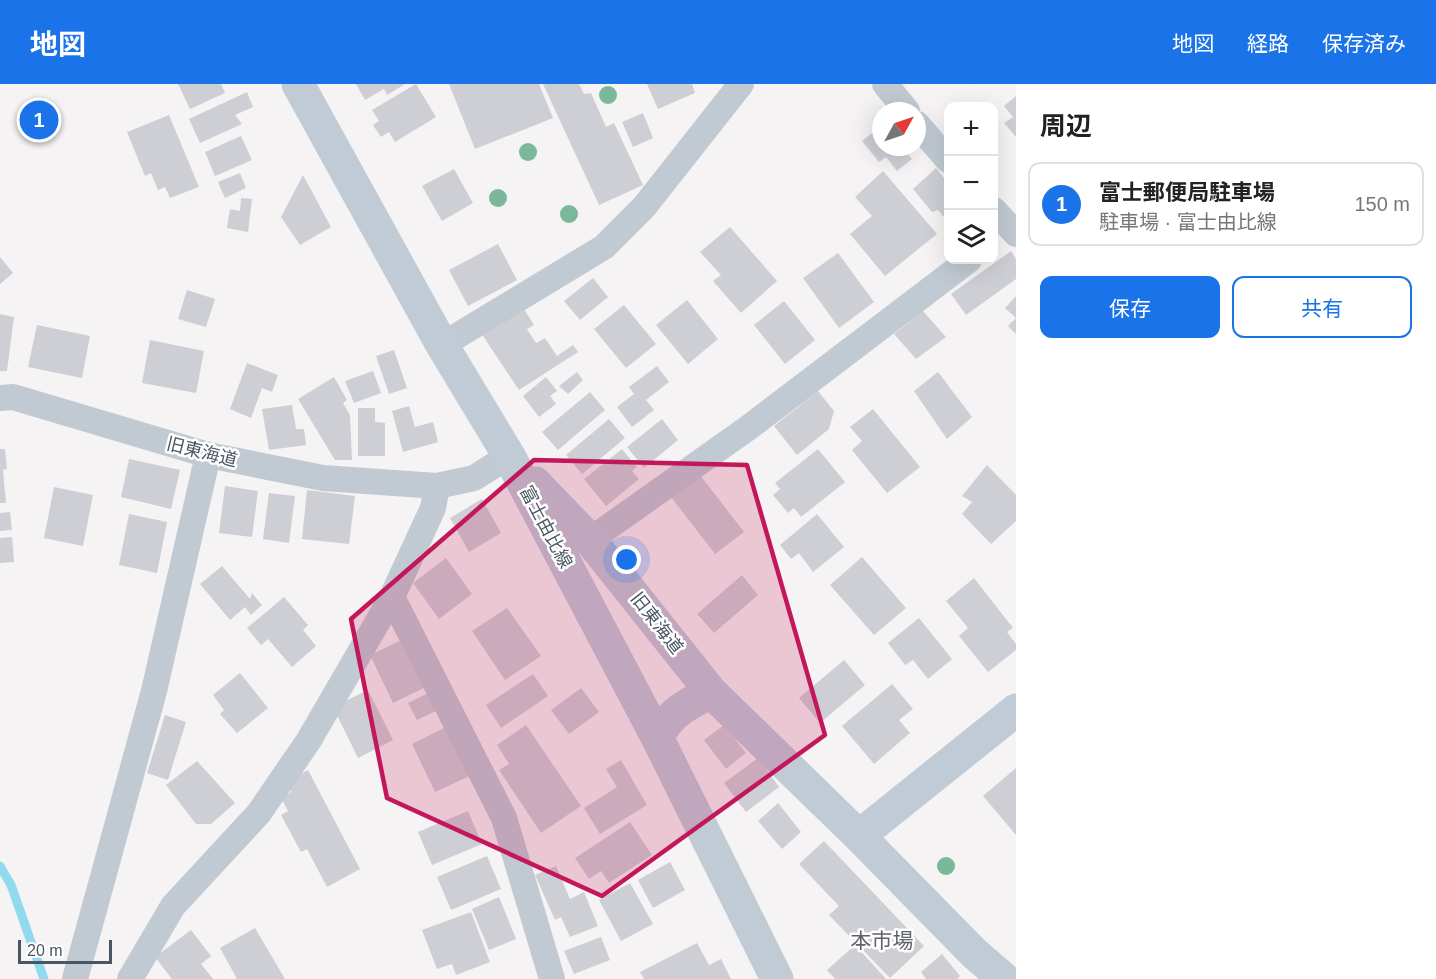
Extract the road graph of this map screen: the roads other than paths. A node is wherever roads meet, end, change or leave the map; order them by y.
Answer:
1 (298, 84) edge
2 (741, 84) edge
3 (885, 84) edge
4 (720, 94) edge
5 (900, 102) edge
6 (926, 134) edge
7 (945, 156) edge
8 (964, 264) edge
9 (442, 345) junction
10 (0, 398) edge
11 (208, 455) junction
12 (508, 456) junction
13 (437, 486) junction
14 (590, 540) junction
15 (392, 597) junction
16 (711, 692) junction
17 (1016, 710) edge
18 (657, 737) junction
19 (859, 836) junction
20 (138, 975) edge
21 (75, 979) edge
22 (552, 979) edge
23 (777, 979) edge
24 (1004, 979) edge

1 - 9 main road, 富士由比線
2 - 4 street
3 - 5 street
4 - 9 street
6 - 7 street
8 - 14 street
9 - 12 main road, 富士由比線
10 - 11 street, 旧東海道
11 - 13 street, 旧東海道
11 - 21 street
12 - 13 street, 旧東海道
12 - 14 main road, 旧東海道
12 - 18 main road, 富士由比線
13 - 15 street
14 - 16 main road, 旧東海道
15 - 20 street
15 - 22 street
16 - 18 main road
16 - 19 main road, 旧東海道
17 - 19 main road
18 - 23 main road, 富士由比線
19 - 24 main road, 旧東海道

